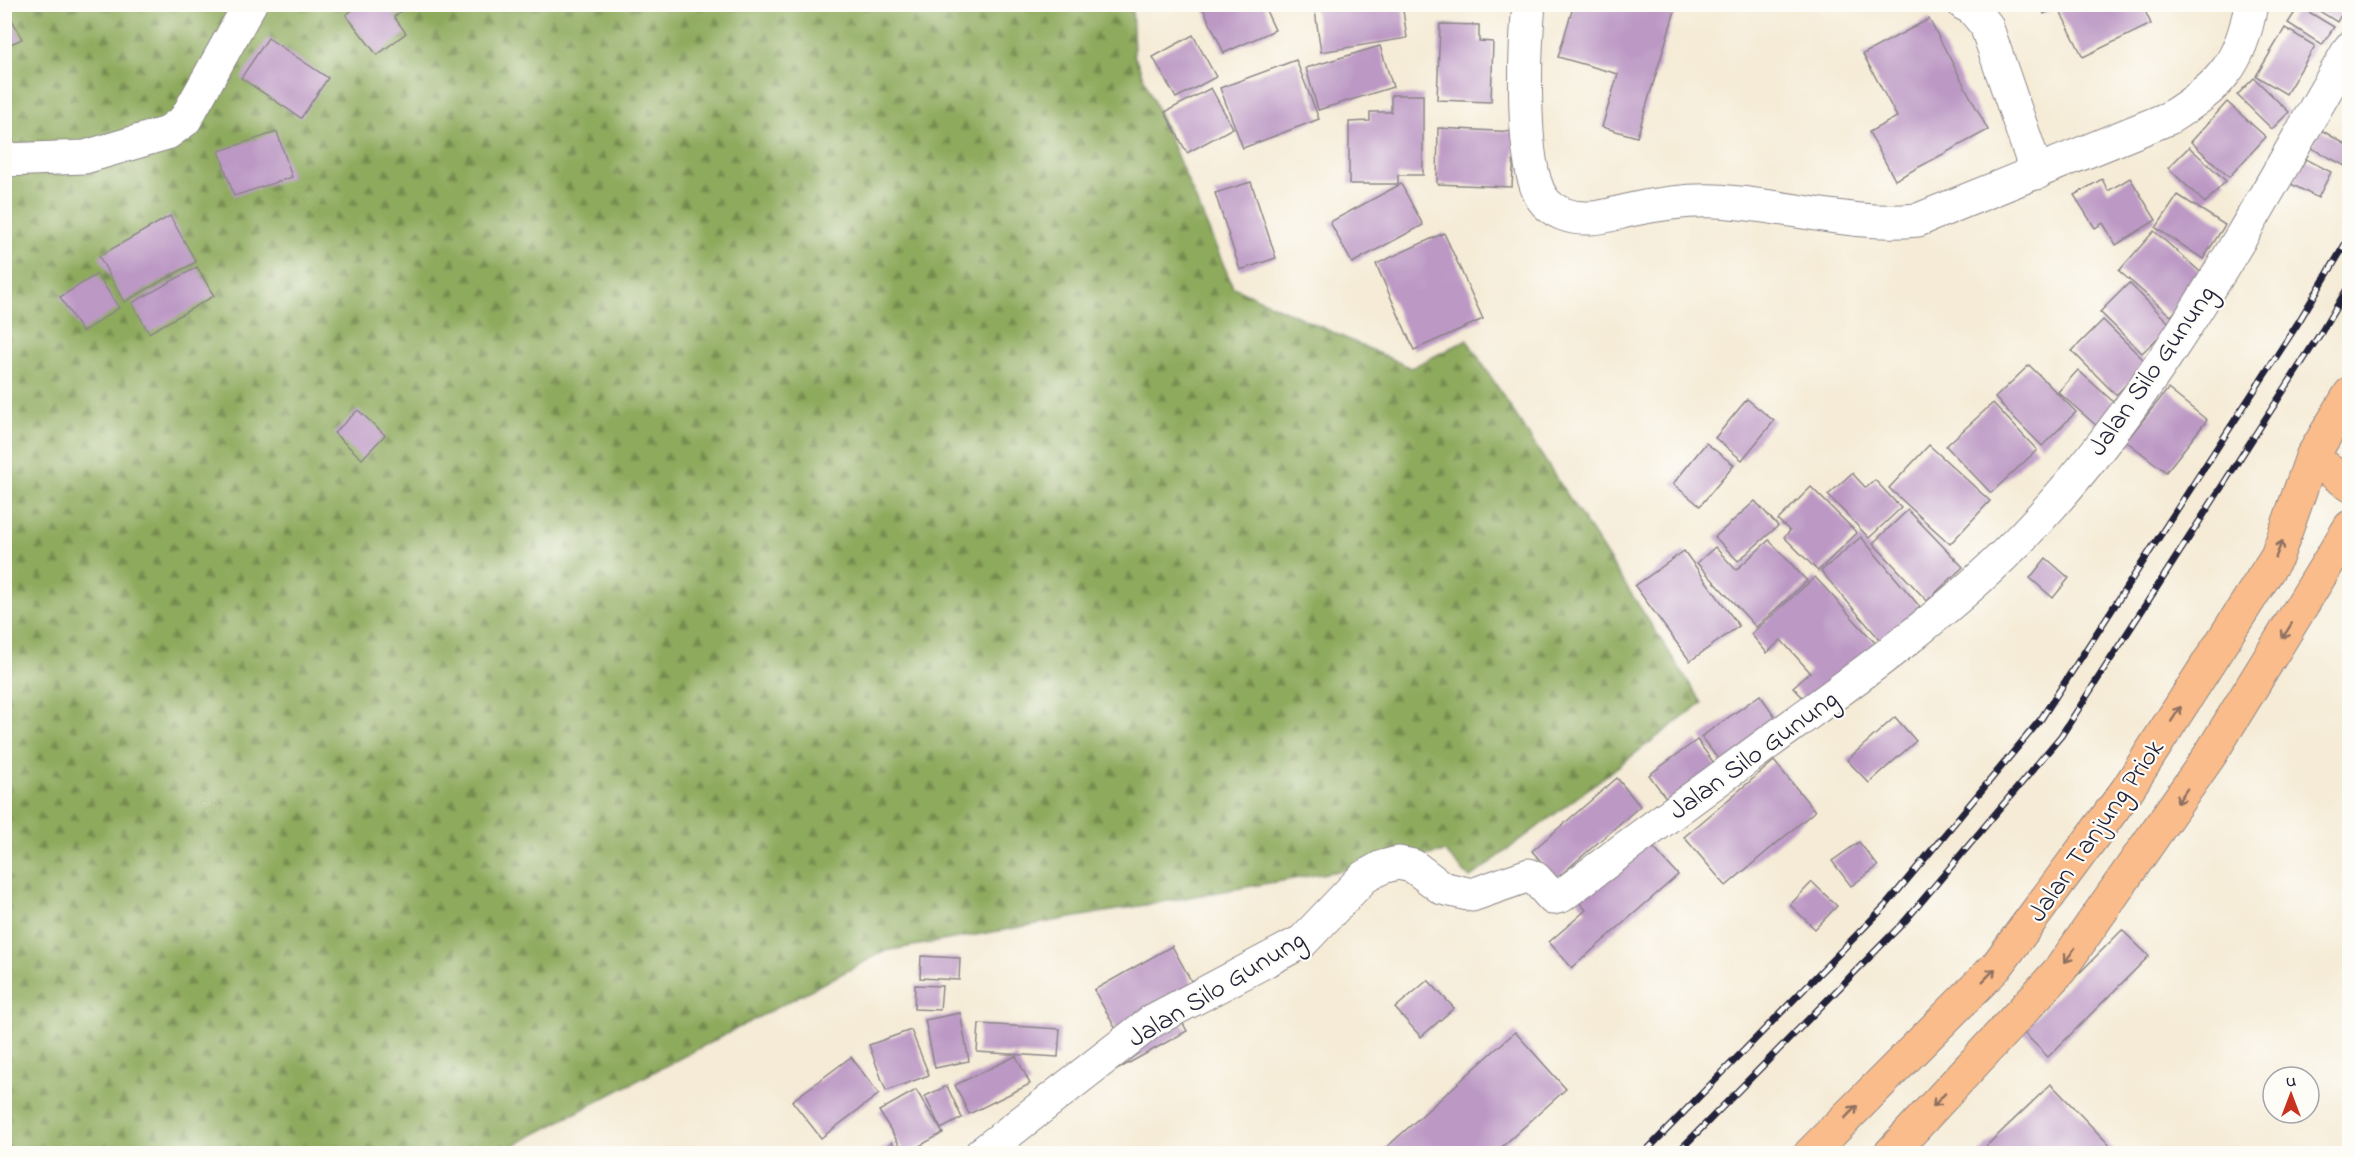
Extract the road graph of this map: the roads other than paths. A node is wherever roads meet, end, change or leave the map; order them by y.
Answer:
1 (250, 4) edge
2 (1529, 4) edge
3 (1964, 4) edge
4 (2251, 4) edge
5 (2349, 48) edge
6 (4, 160) edge
7 (2037, 173) junction
8 (2349, 394) edge
9 (2312, 457) junction
10 (2349, 485) edge
11 (2349, 527) edge
12 (1813, 1152) edge
13 (981, 1154) edge
14 (1890, 1154) edge

1 - 6 street
2 - 7 street
3 - 7 street
4 - 7 street
5 - 13 street, Jalan Silo Gunung
8 - 9 highway, Jalan Tanjung Priok
9 - 10 highway
12 -> 9 highway, Jalan Tanjung Priok
11 -> 14 highway, Jalan Tanjung Priok

